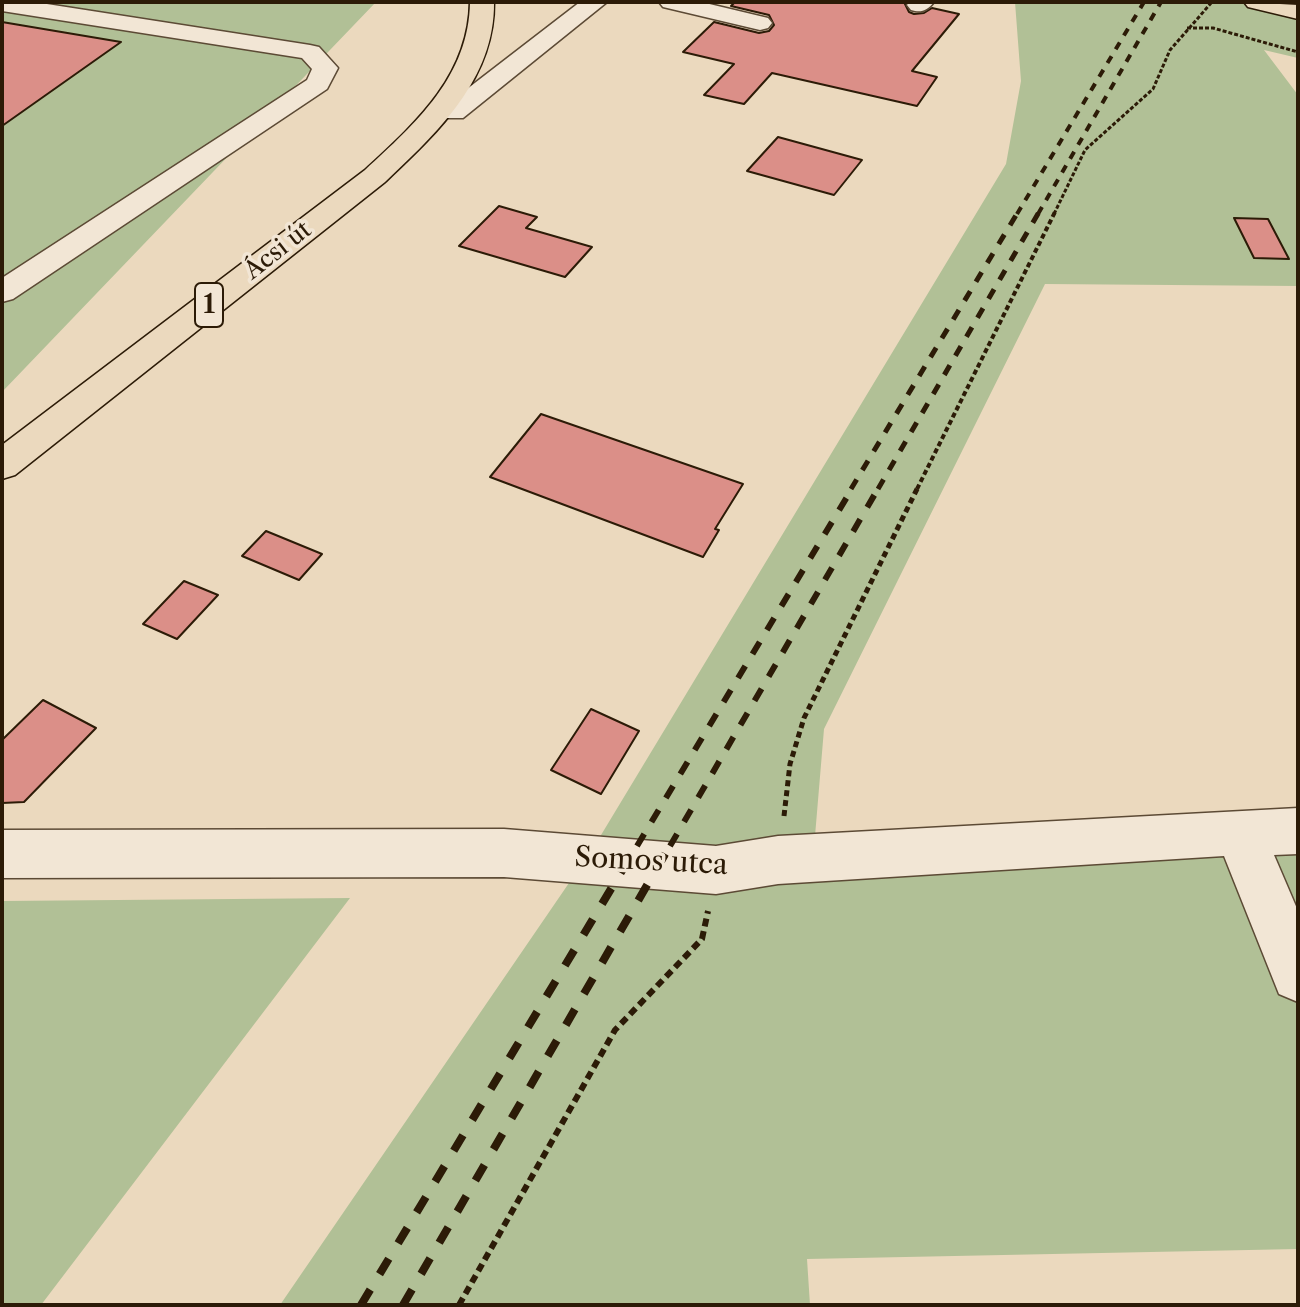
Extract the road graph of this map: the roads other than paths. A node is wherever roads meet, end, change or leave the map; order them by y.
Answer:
1 (595, 2) edge
2 (671, 2) edge
3 (1256, 2) edge
4 (10, 4) edge
5 (494, 4) edge
6 (1298, 12) edge
7 (760, 23) dead end
8 (454, 112) dead end
9 (2, 292) edge
10 (2, 465) edge
11 (1298, 831) edge
12 (1239, 832) junction
13 (2, 854) edge
14 (1298, 975) edge

1 - 8 street
2 - 7 street
3 - 6 main road
4 - 9 street
5 - 10 main road, Ácsi út / 1
11 - 12 street, Somos utca
12 - 13 street, Somos utca
12 - 14 street

